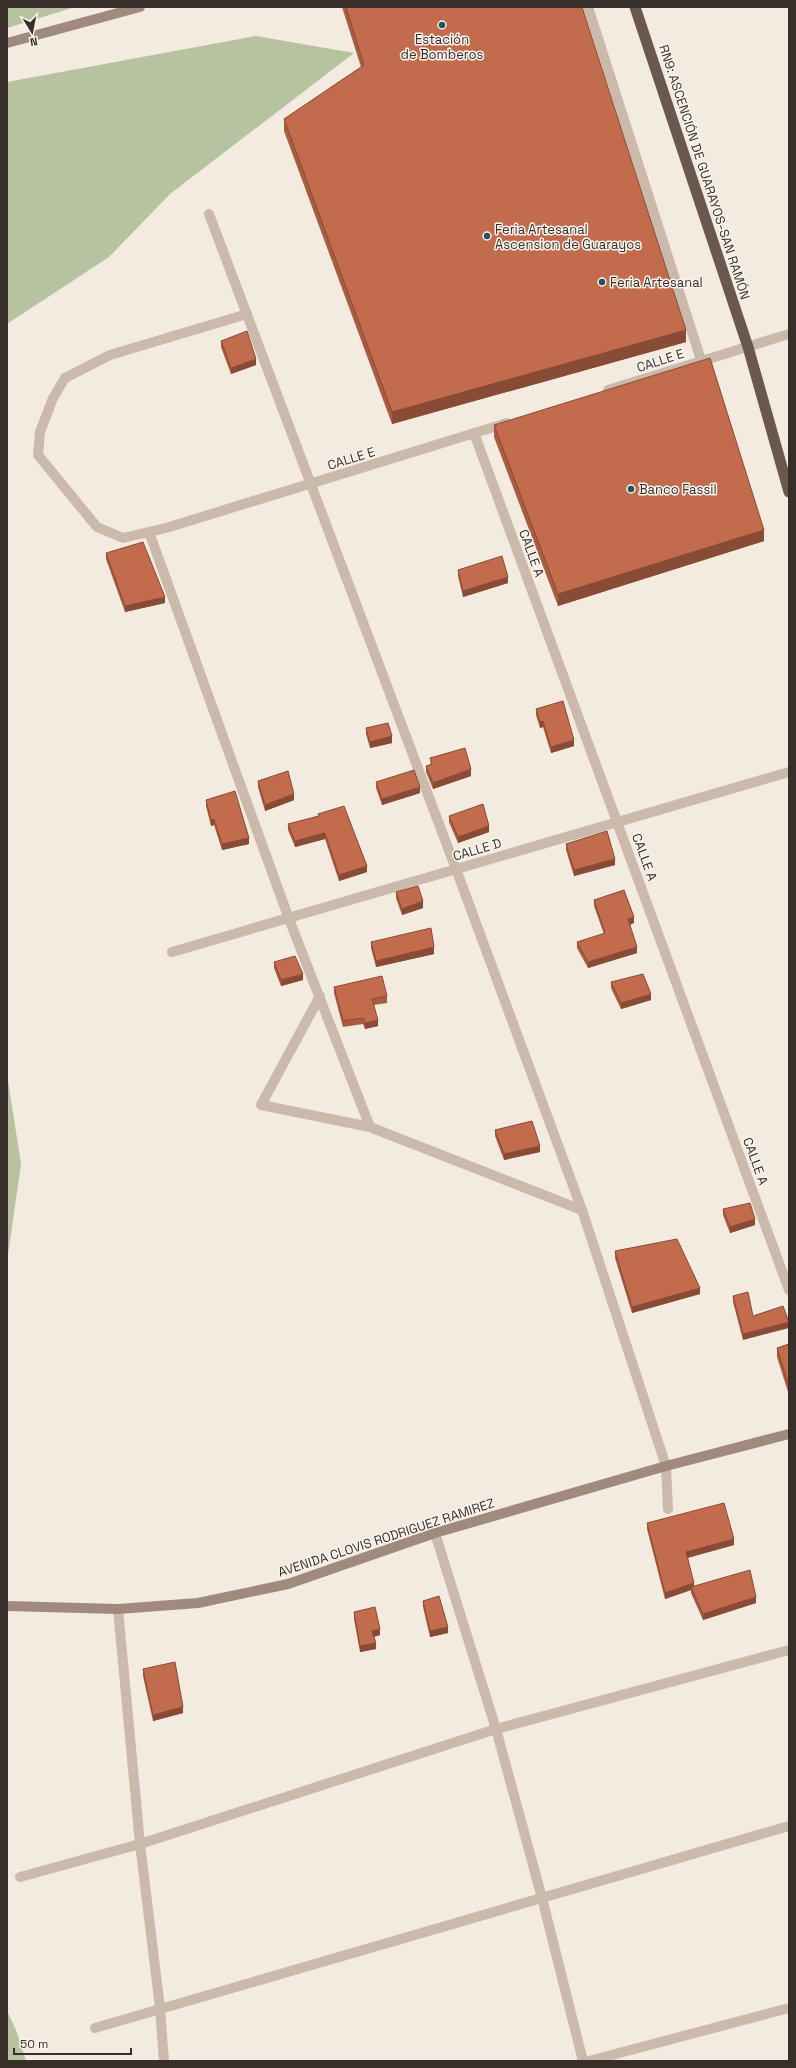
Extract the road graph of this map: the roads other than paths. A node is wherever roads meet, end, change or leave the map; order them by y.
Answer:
1 (140, 7) edge
2 (588, 7) edge
3 (635, 7) edge
4 (7, 43) edge
5 (210, 214) dead end
6 (247, 314) junction
7 (789, 334) edge
8 (748, 346) junction
9 (701, 360) junction
10 (595, 394) edge
11 (519, 419) edge
12 (474, 434) junction
13 (311, 484) junction
14 (789, 492) edge
15 (149, 532) junction
16 (789, 772) edge
17 (618, 821) junction
18 (456, 868) junction
19 (289, 919) junction
20 (172, 952) dead end
21 (320, 996) junction
22 (370, 1127) junction
23 (582, 1210) junction
24 (789, 1290) edge
25 (789, 1434) edge
26 (666, 1466) junction
27 (668, 1509) dead end
28 (435, 1533) junction
29 (7, 1606) edge
30 (118, 1609) junction
31 (789, 1650) edge
32 (496, 1729) junction
33 (789, 1826) edge
34 (140, 1844) junction
35 (20, 1877) dead end
36 (542, 1898) junction
37 (160, 2008) junction
38 (789, 2008) edge
39 (95, 2028) dead end
40 (164, 2061) edge
41 (583, 2061) edge
42 (590, 2061) edge

1 - 4 main road
2 - 9 street
3 - 8 highway, RN9: ASCENCIÓN DE GUARAYOS-SAN RAMÓN
5 - 6 street
6 - 13 street
6 - 15 street, CALLE E
7 - 8 street, CALLE E
8 - 9 street, CALLE E
8 - 14 highway, RN9: ASCENCIÓN DE GUARAYOS-SAN RAMÓN
9 - 10 street, CALLE E
11 - 12 street, CALLE E
12 - 13 street, CALLE E
12 - 17 street, CALLE A
13 - 15 street, CALLE E
13 - 18 street
15 - 19 street
16 - 17 street, CALLE D
17 - 18 street, CALLE D
17 - 24 street, CALLE A
18 - 19 street, CALLE D
18 - 23 street
19 - 20 street, CALLE D
19 - 21 street
21 - 22 street
21 - 22 street
22 - 23 street
23 - 26 street
25 - 26 main road, AVENIDA CLOVIS RODRIGUEZ RAMIREZ
26 - 27 street
26 - 28 main road, AVENIDA CLOVIS RODRIGUEZ RAMIREZ
28 - 30 main road, AVENIDA CLOVIS RODRIGUEZ RAMIREZ
28 - 32 street
29 - 30 main road, AVENIDA CLOVIS RODRIGUEZ RAMIREZ
30 - 34 street
31 - 32 street
32 - 34 street
32 - 36 street
33 - 36 street
34 - 35 street
34 - 37 street
36 - 37 street
36 - 41 street
37 - 39 street
37 - 40 street
38 - 42 street

